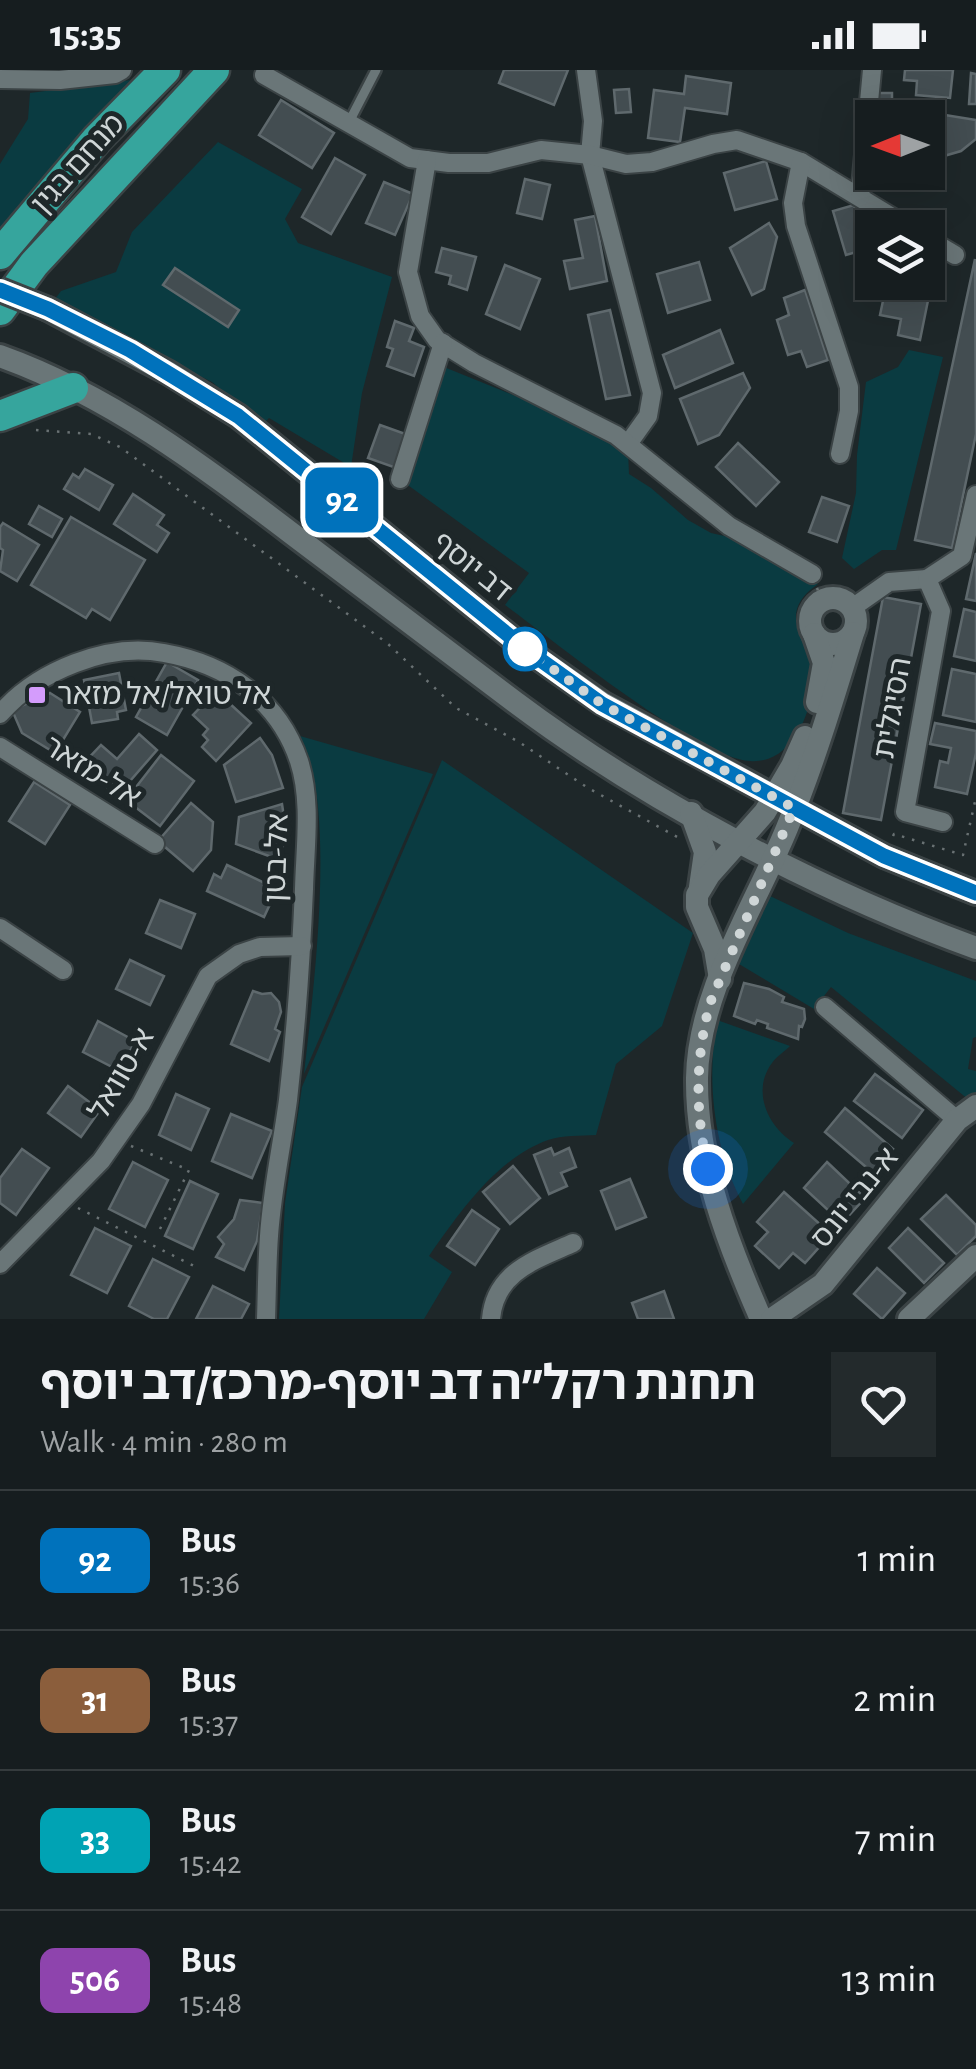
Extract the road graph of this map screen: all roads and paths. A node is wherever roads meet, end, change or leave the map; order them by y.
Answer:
1 (122, 70) edge
2 (166, 70) edge
3 (214, 70) edge
4 (376, 70) edge
5 (586, 70) edge
6 (872, 70) edge
7 (266, 72) edge
8 (0, 79) edge
9 (348, 124) junction
10 (590, 155) junction
11 (427, 160) junction
12 (800, 162) junction
13 (860, 197) junction
14 (881, 210) edge
15 (945, 249) edge
16 (0, 254) edge
17 (955, 255) dead end
18 (0, 290) edge
19 (0, 310) edge
20 (443, 344) junction
21 (0, 356) edge
22 (72, 388) junction
23 (10, 411) edge
24 (628, 444) junction
25 (840, 454) dead end
26 (400, 479) dead end
27 (976, 495) edge
28 (812, 574) dead end
29 (927, 579) junction
30 (852, 608) junction
31 (814, 634) junction
32 (853, 634) junction
33 (0, 714) edge
34 (0, 747) edge
35 (799, 752) junction
36 (740, 780) junction
37 (784, 803) junction
38 (691, 814) junction
39 (943, 822) dead end
40 (742, 841) junction
41 (156, 844) dead end
42 (704, 848) junction
43 (774, 858) junction
44 (700, 888) junction
45 (976, 893) edge
46 (704, 922) junction
47 (744, 925) junction
48 (0, 928) edge
49 (302, 946) junction
50 (976, 948) edge
51 (63, 970) dead end
52 (720, 979) junction
53 (824, 1007) dead end
54 (967, 1113) edge
55 (116, 1140) junction
56 (64, 1200) junction
57 (159, 1231) dead end
58 (573, 1244) dead end
59 (976, 1256) edge
60 (0, 1264) edge
61 (198, 1268) dead end
62 (266, 1319) edge
63 (491, 1319) edge
64 (761, 1319) edge
65 (772, 1319) edge
66 (909, 1319) edge

1 - 8 street
2 - 16 highway, מנחם בגין
3 - 19 highway, מנחם בגין
4 - 9 lane
5 - 10 street
6 - 13 street
7 - 9 street
9 - 11 street
10 - 11 street
10 - 12 street
10 - 24 street
11 - 20 street
12 - 13 street
12 - 25 street
13 - 14 street
15 - 17 street
18 - 36 main road, דב יוסף, bridge
20 - 24 street
20 - 26 street
21 - 22 main road
22 - 23 highway
22 - 38 main road
23 - 42 path
24 - 28 street
27 - 29 street
29 - 30 street
29 - 39 street, הסיגלית
30 - 31 main road
30 - 32 main road
31 - 32 main road
31 - 35 main road, הסיגלית
32 - 37 main road, הסיגלית
33 - 49 street, אל-בטן
34 - 41 street, אל-מזאר
35 - 36 main road
35 - 37 main road, הסיגלית
36 - 37 main road, דב יוסף
37 - 40 main road, הסיגלית
37 - 43 main road
37 - 45 main road, דב יוסף
38 - 40 main road
38 - 42 main road
40 - 43 main road
40 - 44 main road
42 - 44 main road
43 - 47 main road
43 - 50 main road
44 - 46 main road
46 - 47 main road
46 - 52 main road
47 - 52 main road
48 - 51 street
49 - 55 street, א-טוואל
49 - 62 street, אל-בטן
52 - 64 main road
53 - 54 street
54 - 65 main road, א-נבי יונס
55 - 56 street, א-טוואל
55 - 57 path
56 - 60 street, א-טוואל
56 - 61 path
58 - 63 street
59 - 66 main road

